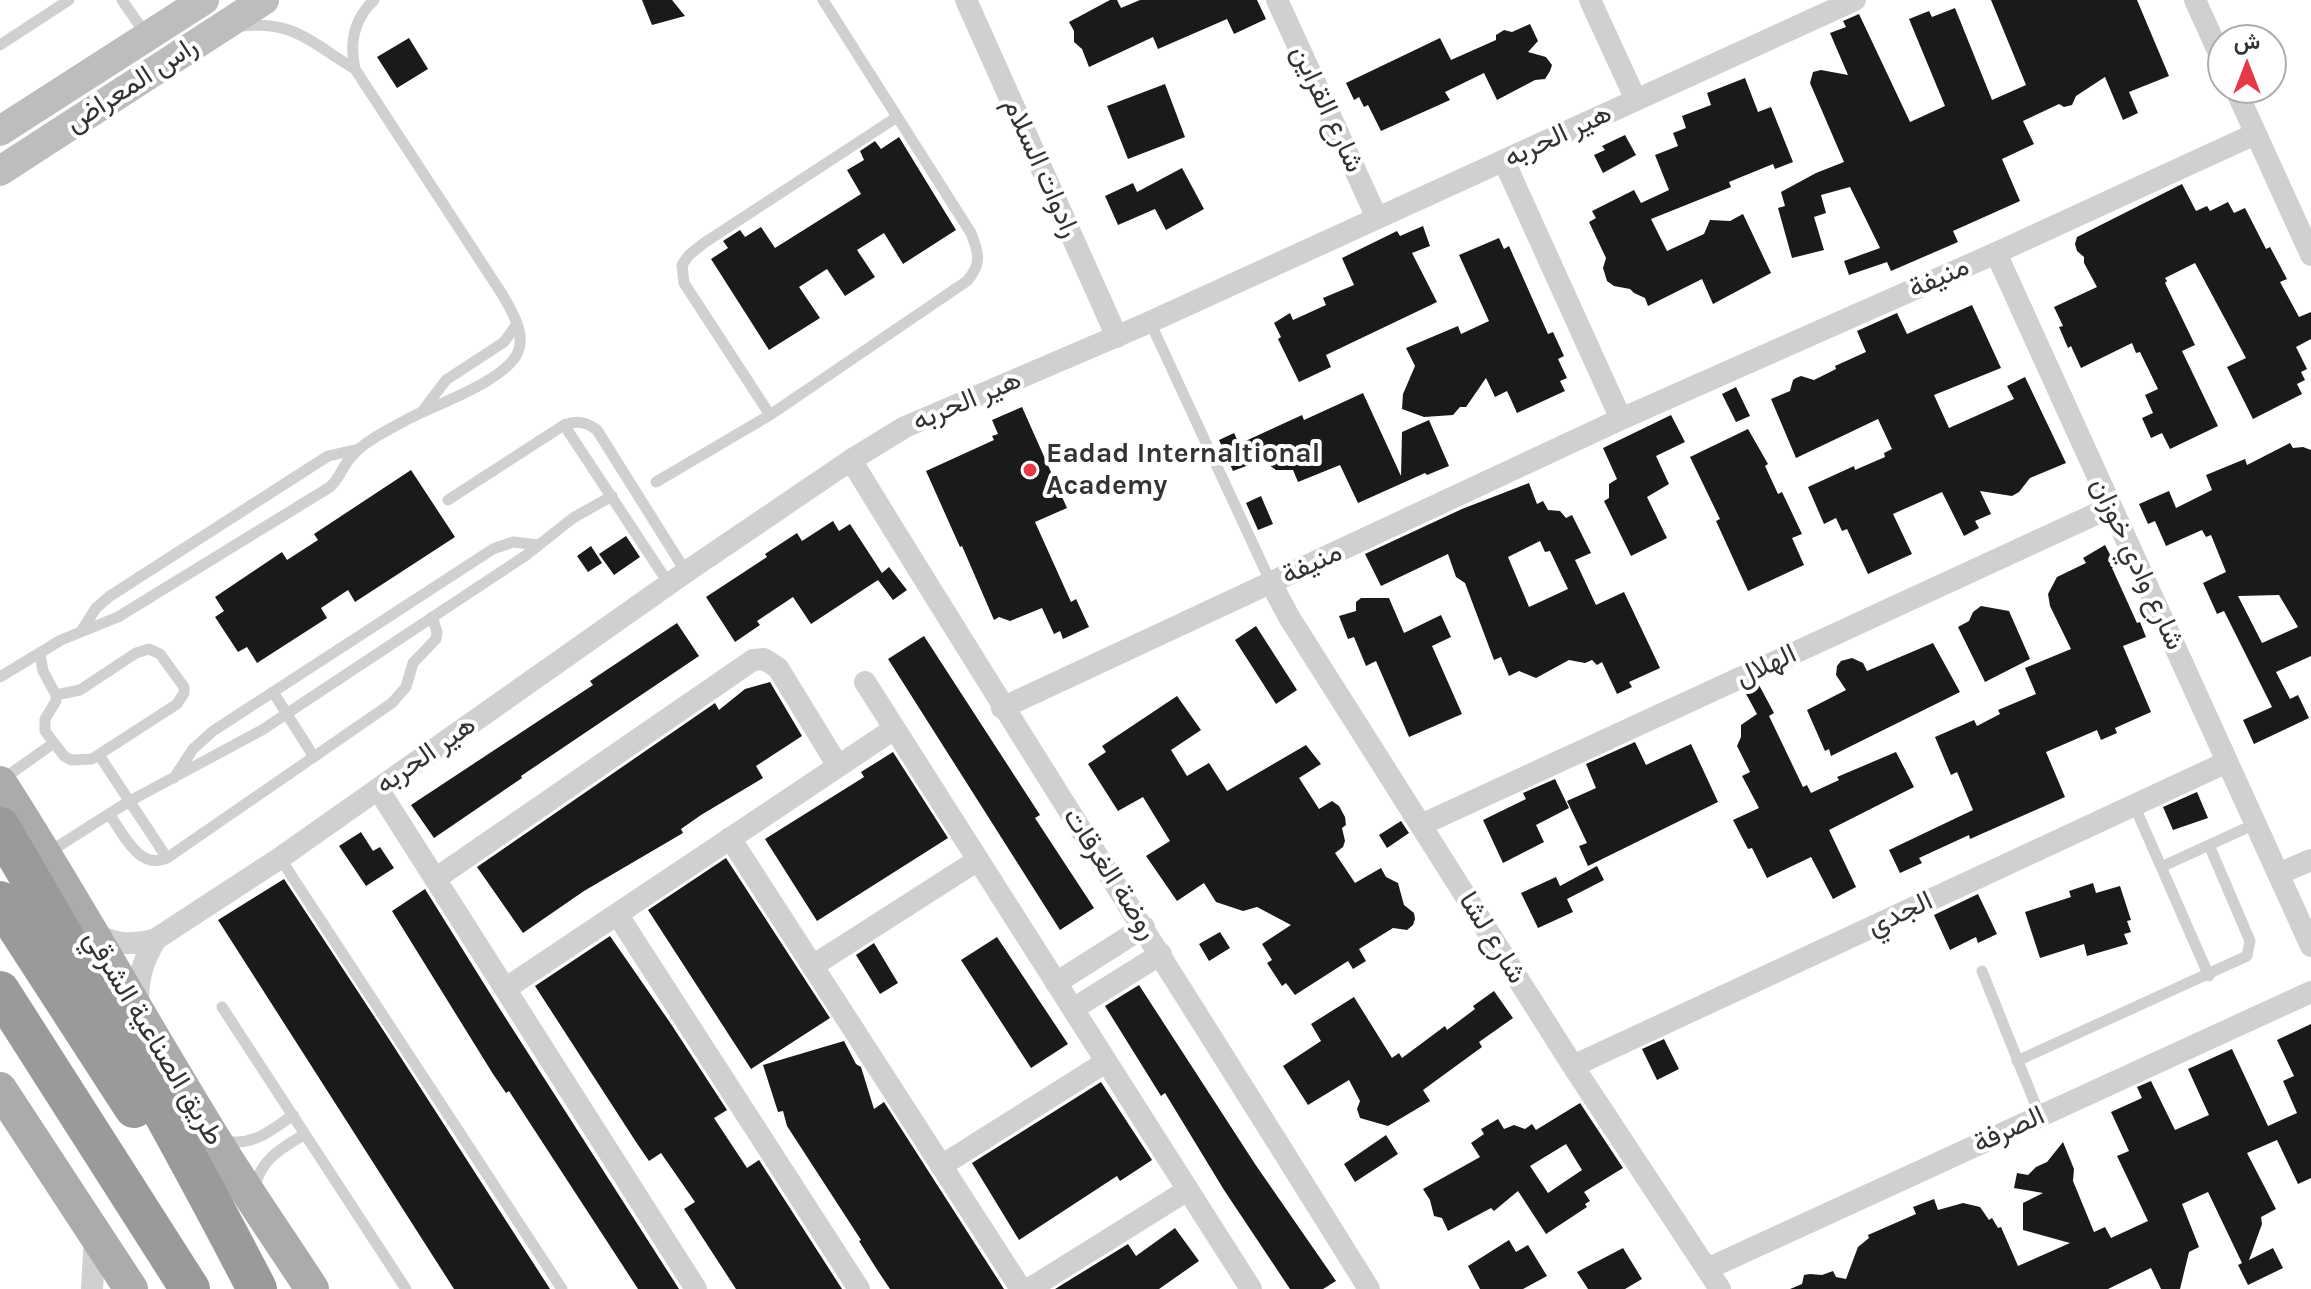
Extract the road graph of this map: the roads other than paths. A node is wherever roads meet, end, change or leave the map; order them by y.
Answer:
1 (69, 0) edge
2 (122, 0) edge
3 (204, 0) edge
4 (264, 0) edge
5 (374, 0) edge
6 (823, 0) edge
7 (966, 0) edge
8 (1277, 0) edge
9 (1590, 0) edge
10 (1855, 0) edge
11 (2195, 0) edge
12 (2207, 27) edge
13 (220, 28) junction
14 (147, 37) junction
15 (1, 42) edge
16 (355, 69) junction
17 (1636, 100) junction
18 (2242, 104) edge
19 (897, 117) junction
20 (0, 131) edge
21 (2255, 134) junction
22 (1504, 161) junction
23 (0, 171) edge
24 (1377, 218) junction
25 (1996, 253) junction
26 (2311, 255) edge
27 (1150, 322) junction
28 (517, 324) junction
29 (1117, 337) junction
30 (420, 413) junction
31 (770, 415) junction
32 (1621, 419) junction
33 (564, 425) junction
34 (361, 448) junction
35 (851, 460) junction
36 (656, 482) dead end
37 (612, 496) junction
38 (448, 500) dead end
39 (2111, 507) junction
40 (539, 545) junction
41 (677, 578) junction
42 (1271, 583) junction
43 (432, 617) junction
44 (82, 630) junction
45 (40, 654) junction
46 (0, 677) edge
47 (865, 682) dead end
48 (273, 692) junction
49 (56, 695) junction
50 (1002, 708) junction
51 (287, 714) junction
52 (894, 729) junction
53 (54, 743) junction
54 (99, 755) junction
55 (314, 757) junction
56 (2227, 762) junction
57 (838, 766) junction
58 (174, 778) junction
59 (0, 782) edge
60 (378, 789) junction
61 (128, 802) junction
62 (2134, 805) junction
63 (109, 814) junction
64 (2255, 824) junction
65 (1421, 825) junction
66 (0, 827) edge
67 (730, 838) junction
68 (2209, 845) junction
69 (46, 854) junction
70 (167, 858) junction
71 (280, 858) junction
72 (978, 860) junction
73 (2311, 860) edge
74 (2161, 867) junction
75 (2278, 874) junction
76 (435, 879) junction
77 (0, 901) edge
78 (617, 914) junction
79 (1144, 927) junction
80 (87, 929) junction
81 (156, 939) junction
82 (2311, 946) edge
83 (1161, 954) junction
84 (814, 965) junction
85 (1982, 971) dead end
86 (2209, 976) junction
87 (1056, 983) junction
88 (505, 989) junction
89 (0, 991) edge
90 (2311, 992) edge
91 (222, 1007) dead end
92 (1073, 1009) junction
93 (139, 1014) junction
94 (0, 1021) edge
95 (2017, 1061) junction
96 (1106, 1062) junction
97 (1573, 1066) junction
98 (53, 1075) junction
99 (0, 1089) edge
100 (293, 1115) junction
101 (2040, 1116) junction
102 (305, 1134) junction
103 (212, 1136) junction
104 (941, 1166) junction
105 (1186, 1191) junction
106 (254, 1201) junction
107 (95, 1231) junction
108 (1707, 1269) junction
109 (92, 1289) edge
110 (131, 1289) edge
111 (190, 1289) edge
112 (254, 1289) edge
113 (312, 1289) edge
114 (406, 1289) edge
115 (562, 1289) edge
116 (696, 1289) edge
117 (859, 1289) edge
118 (1021, 1289) edge
119 (1029, 1289) edge
120 (1251, 1289) edge
121 (1369, 1289) edge
122 (1720, 1289) edge

1 - 15 lane
2 - 14 lane
3 - 14 street, راس المعراض
4 - 13 street, راس المعراض
5 - 16 lane
6 - 19 lane
7 - 29 street, رادوات السلام
8 - 24 street, شارع القراين
9 - 17 street
10 - 17 street, هير الحربه
11 - 12 street
13 - 16 lane
13 - 23 street, راس المعراض
14 - 20 street, راس المعراض
16 - 28 lane
17 - 22 street, هير الحربه
18 - 21 street
19 - 31 lane
19 - 31 lane
21 - 25 street, منيفة
21 - 26 street
22 - 24 street, هير الحربه
22 - 32 street
24 - 27 street, هير الحربه
25 - 32 street, منيفة
25 - 39 street, شارع وادي خوزان
27 - 29 street, هير الحربه
27 - 42 lane
28 - 30 lane
28 - 30 lane
29 - 35 street, هير الحربه
30 - 34 lane
31 - 36 lane
32 - 42 street, منيفة
33 - 37 lane
33 - 38 lane
33 - 41 lane
34 - 44 lane
34 - 44 lane
35 - 41 street, هير الحربه
35 - 50 street, روضة الغرقات
37 - 40 lane
37 - 41 lane
39 - 56 street, شارع وادي خوزان
39 - 65 street, الهلال
40 - 43 lane
40 - 48 lane
41 - 60 street, هير الحربه
42 - 50 street, منيفة
42 - 65 street, شارع لشا
43 - 51 lane
43 - 55 lane
44 - 45 lane
45 - 46 lane
45 - 49 lane
47 - 52 street
48 - 51 lane
48 - 58 lane
49 - 53 lane
49 - 54 lane
50 - 79 street, روضة الغرقات
51 - 55 lane
51 - 58 lane
52 - 57 street
52 - 72 street
53 - 54 lane
53 - 59 lane
54 - 61 lane
55 - 70 lane
56 - 62 street, الجدي
56 - 64 street, شارع وادي خوزان
57 - 67 street
57 - 76 street
58 - 61 lane
59 - 69 main road, طريق الصناعية الشرقي
60 - 71 street, هير الحربه
60 - 76 street
61 - 63 lane
61 - 70 lane
62 - 74 lane
62 - 97 street, الجدي
63 - 69 lane
63 - 70 lane
64 - 68 lane
64 - 75 street, شارع وادي خوزان
65 - 97 street, شارع لشا
66 - 112 highway
67 - 78 street
67 - 84 street
68 - 74 lane
68 - 86 lane
69 - 80 main road, طريق الصناعية الشرقي
71 - 81 street, هير الحربه
71 - 115 lane
72 - 84 street
72 - 87 street
73 - 75 street
74 - 86 lane
75 - 82 street, شارع وادي خوزان
76 - 88 street
77 - 112 highway, طريق الصناعية الشرقي
78 - 88 street
78 - 117 street
79 - 83 street, روضة الغرقات
79 - 87 street
80 - 81 street, هير الحربه
80 - 93 main road, طريق الصناعية الشرقي
81 - 93 street
83 - 92 street
83 - 121 street, روضة الغرقات
84 - 104 street
85 - 95 lane
86 - 95 lane
87 - 92 street
88 - 116 street
89 - 98 highway
90 - 101 street, الصرفة
91 - 100 lane
92 - 96 street
93 - 103 main road, طريق الصناعية الشرقي
94 - 98 highway
95 - 101 lane
96 - 104 street
96 - 105 street
97 - 108 street, شارع لشا
98 - 111 highway
99 - 107 main road
100 - 102 lane
100 - 103 lane
101 - 108 street, الصرفة
102 - 106 lane
102 - 114 lane
103 - 106 main road, طريق الصناعية الشرقي
104 - 118 street
105 - 119 street
105 - 120 street
106 - 113 main road, طريق الصناعية الشرقي
107 - 109 street
107 - 110 main road
108 - 122 street, شارع لشا

